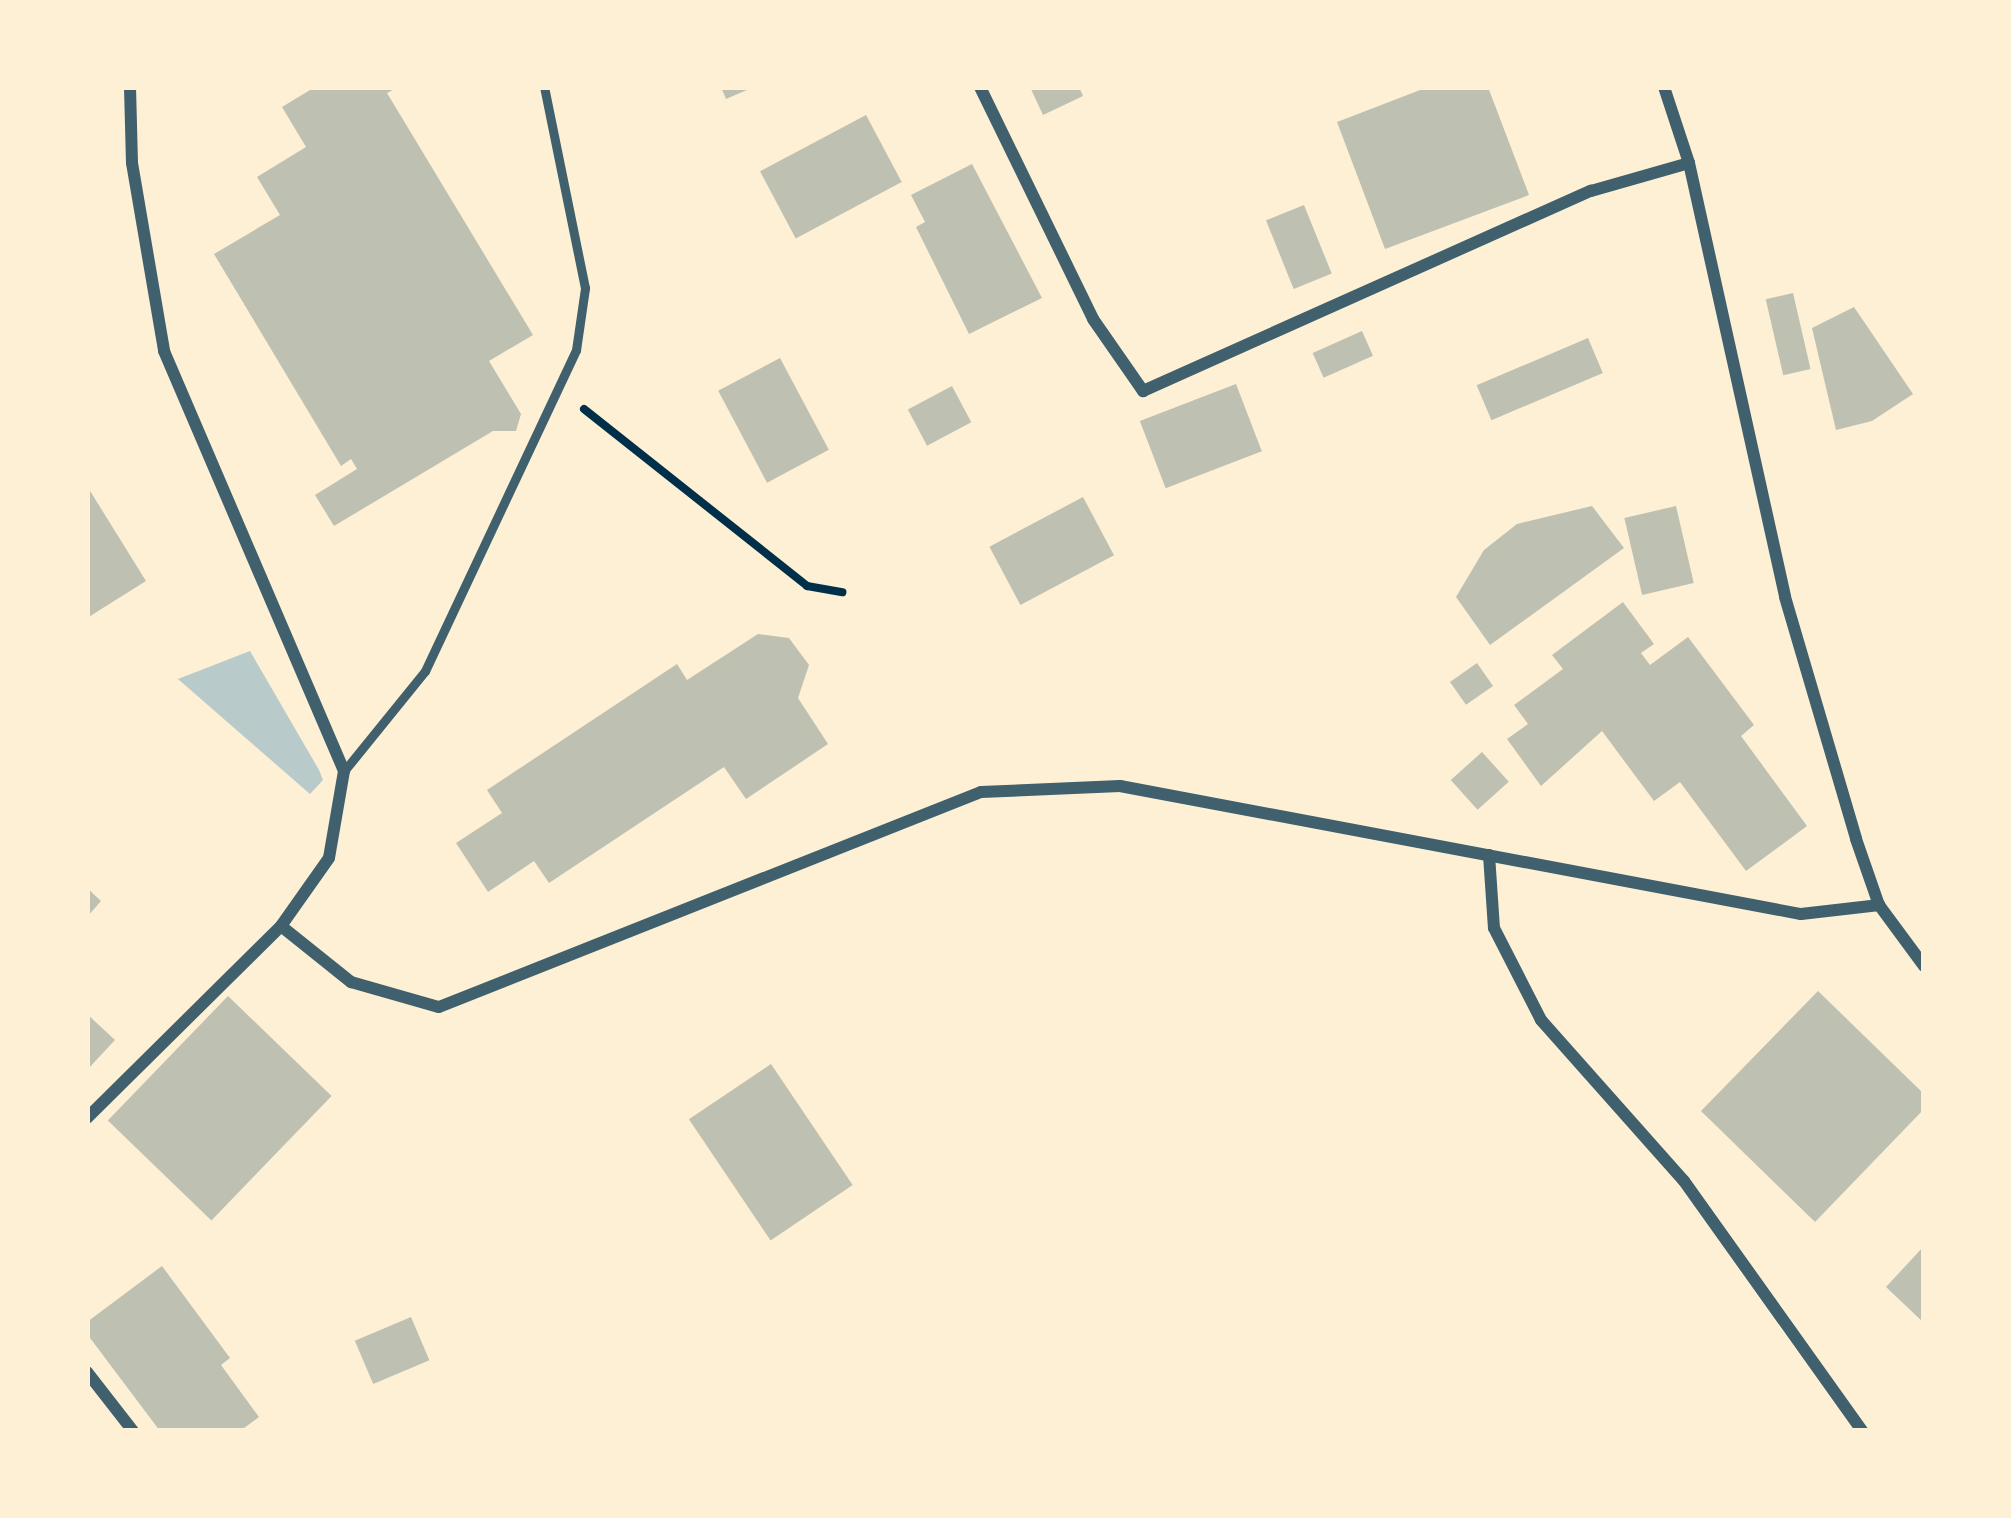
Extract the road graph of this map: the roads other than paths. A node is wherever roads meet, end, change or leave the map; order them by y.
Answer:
1 (130, 87) edge
2 (544, 87) edge
3 (980, 87) edge
4 (1664, 87) edge
5 (1688, 163) junction
6 (344, 771) junction
7 (1489, 855) junction
8 (1880, 905) junction
9 (281, 926) junction
10 (1924, 966) edge
11 (87, 1118) edge
12 (87, 1372) edge
13 (134, 1431) edge
14 (1862, 1431) edge

1 - 6 street
2 - 6 lane
3 - 5 street
4 - 5 street
5 - 8 street
6 - 9 street
7 - 8 street
7 - 9 street
7 - 14 street
8 - 10 street
9 - 11 street
12 - 13 street

